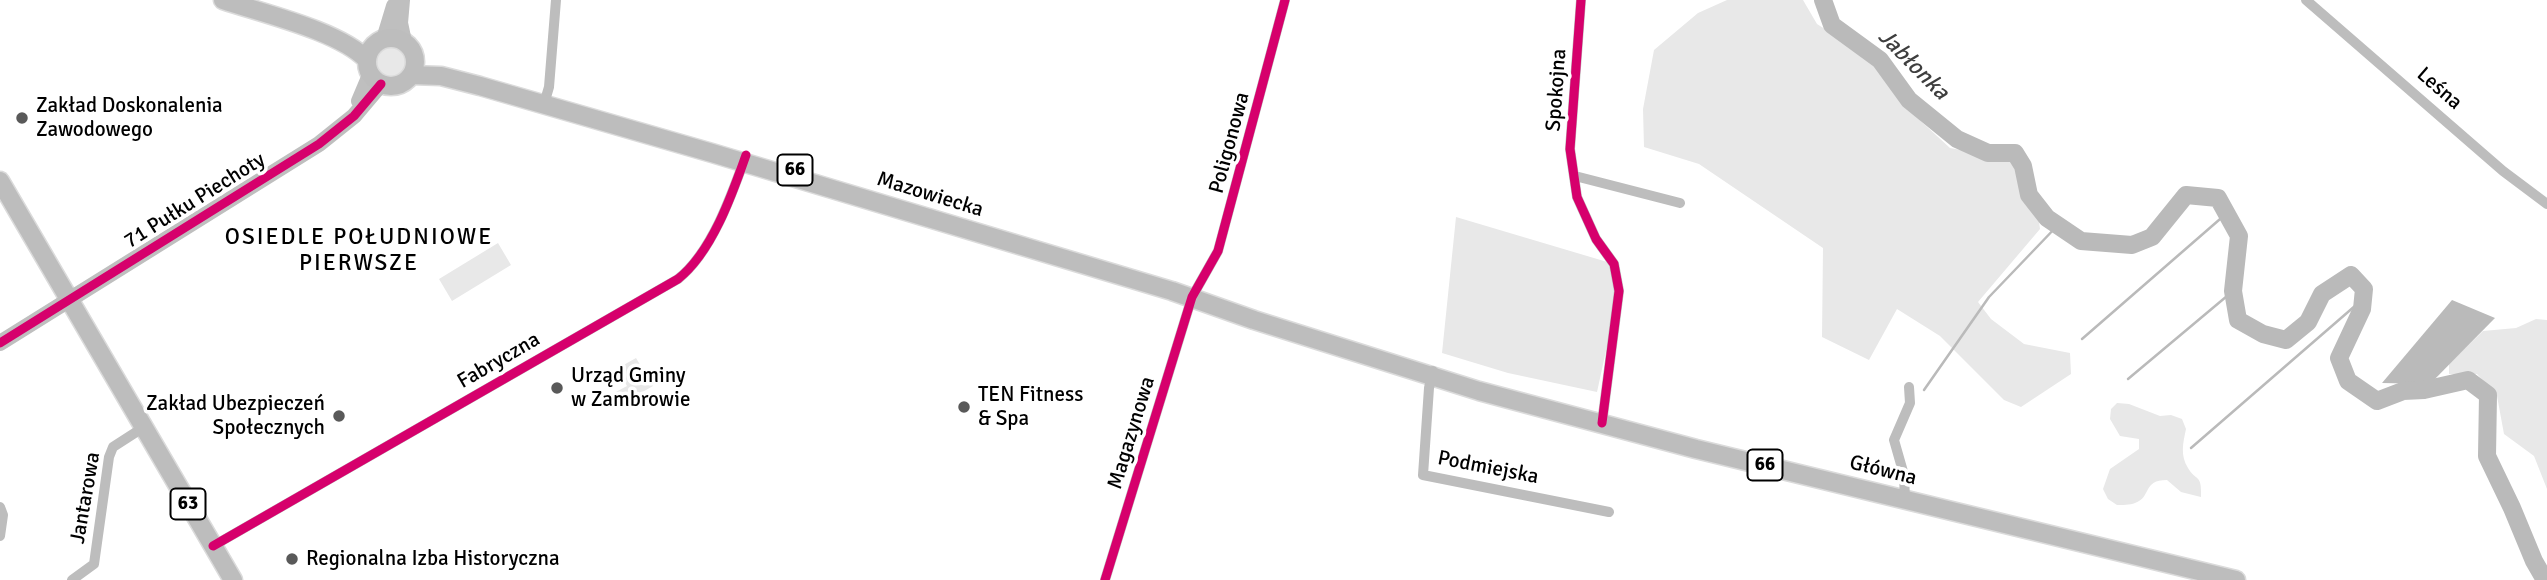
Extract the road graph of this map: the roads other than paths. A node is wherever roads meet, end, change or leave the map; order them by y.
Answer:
1 (223, 0) edge
2 (246, 0) edge
3 (395, 0) edge
4 (402, 0) edge
5 (556, 0) edge
6 (1285, 0) edge
7 (1581, 0) edge
8 (2306, 0) edge
9 (404, 43) junction
10 (375, 61) junction
11 (412, 68) junction
12 (545, 101) junction
13 (745, 159) junction
14 (1575, 176) junction
15 (0, 181) edge
16 (1680, 203) dead end
17 (2547, 204) edge
18 (1194, 294) junction
19 (70, 299) junction
20 (0, 343) edge
21 (1433, 372) junction
22 (1909, 387) dead end
23 (1602, 423) junction
24 (144, 427) junction
25 (1905, 500) junction
26 (0, 507) edge
27 (1609, 512) dead end
28 (0, 536) edge
29 (213, 545) junction
30 (72, 580) edge
31 (233, 580) edge
32 (1105, 580) edge
33 (2236, 580) edge

1 - 10 main road
2 - 10 main road
3 - 10 street, 71 Pułku Piechoty
4 - 9 street
5 - 12 street
6 - 18 street, Poligonowa
7 - 14 street, Spokojna
8 - 17 street, Leśna
9 - 10 main road
9 - 11 main road
10 - 11 main road
10 - 19 street, 71 Pułku Piechoty
11 - 12 main road, Mazowiecka / 66
12 - 13 main road, Mazowiecka / 66
13 - 18 main road, Mazowiecka / 66
13 - 29 street, Fabryczna
14 - 16 street
14 - 23 street, Spokojna
15 - 19 main road, 63
18 - 21 main road, Mazowiecka / 66
18 - 32 street, Magazynowa
19 - 20 street, 71 Pułku Piechoty
19 - 24 main road, 63
21 - 23 main road, Główna / 66
21 - 27 street, Podmiejska
22 - 25 street
23 - 25 main road, Główna / 66
24 - 29 main road, 63
24 - 30 street, Jantarowa
25 - 33 main road, Główna / 66
26 - 28 street
29 - 31 main road, 63

